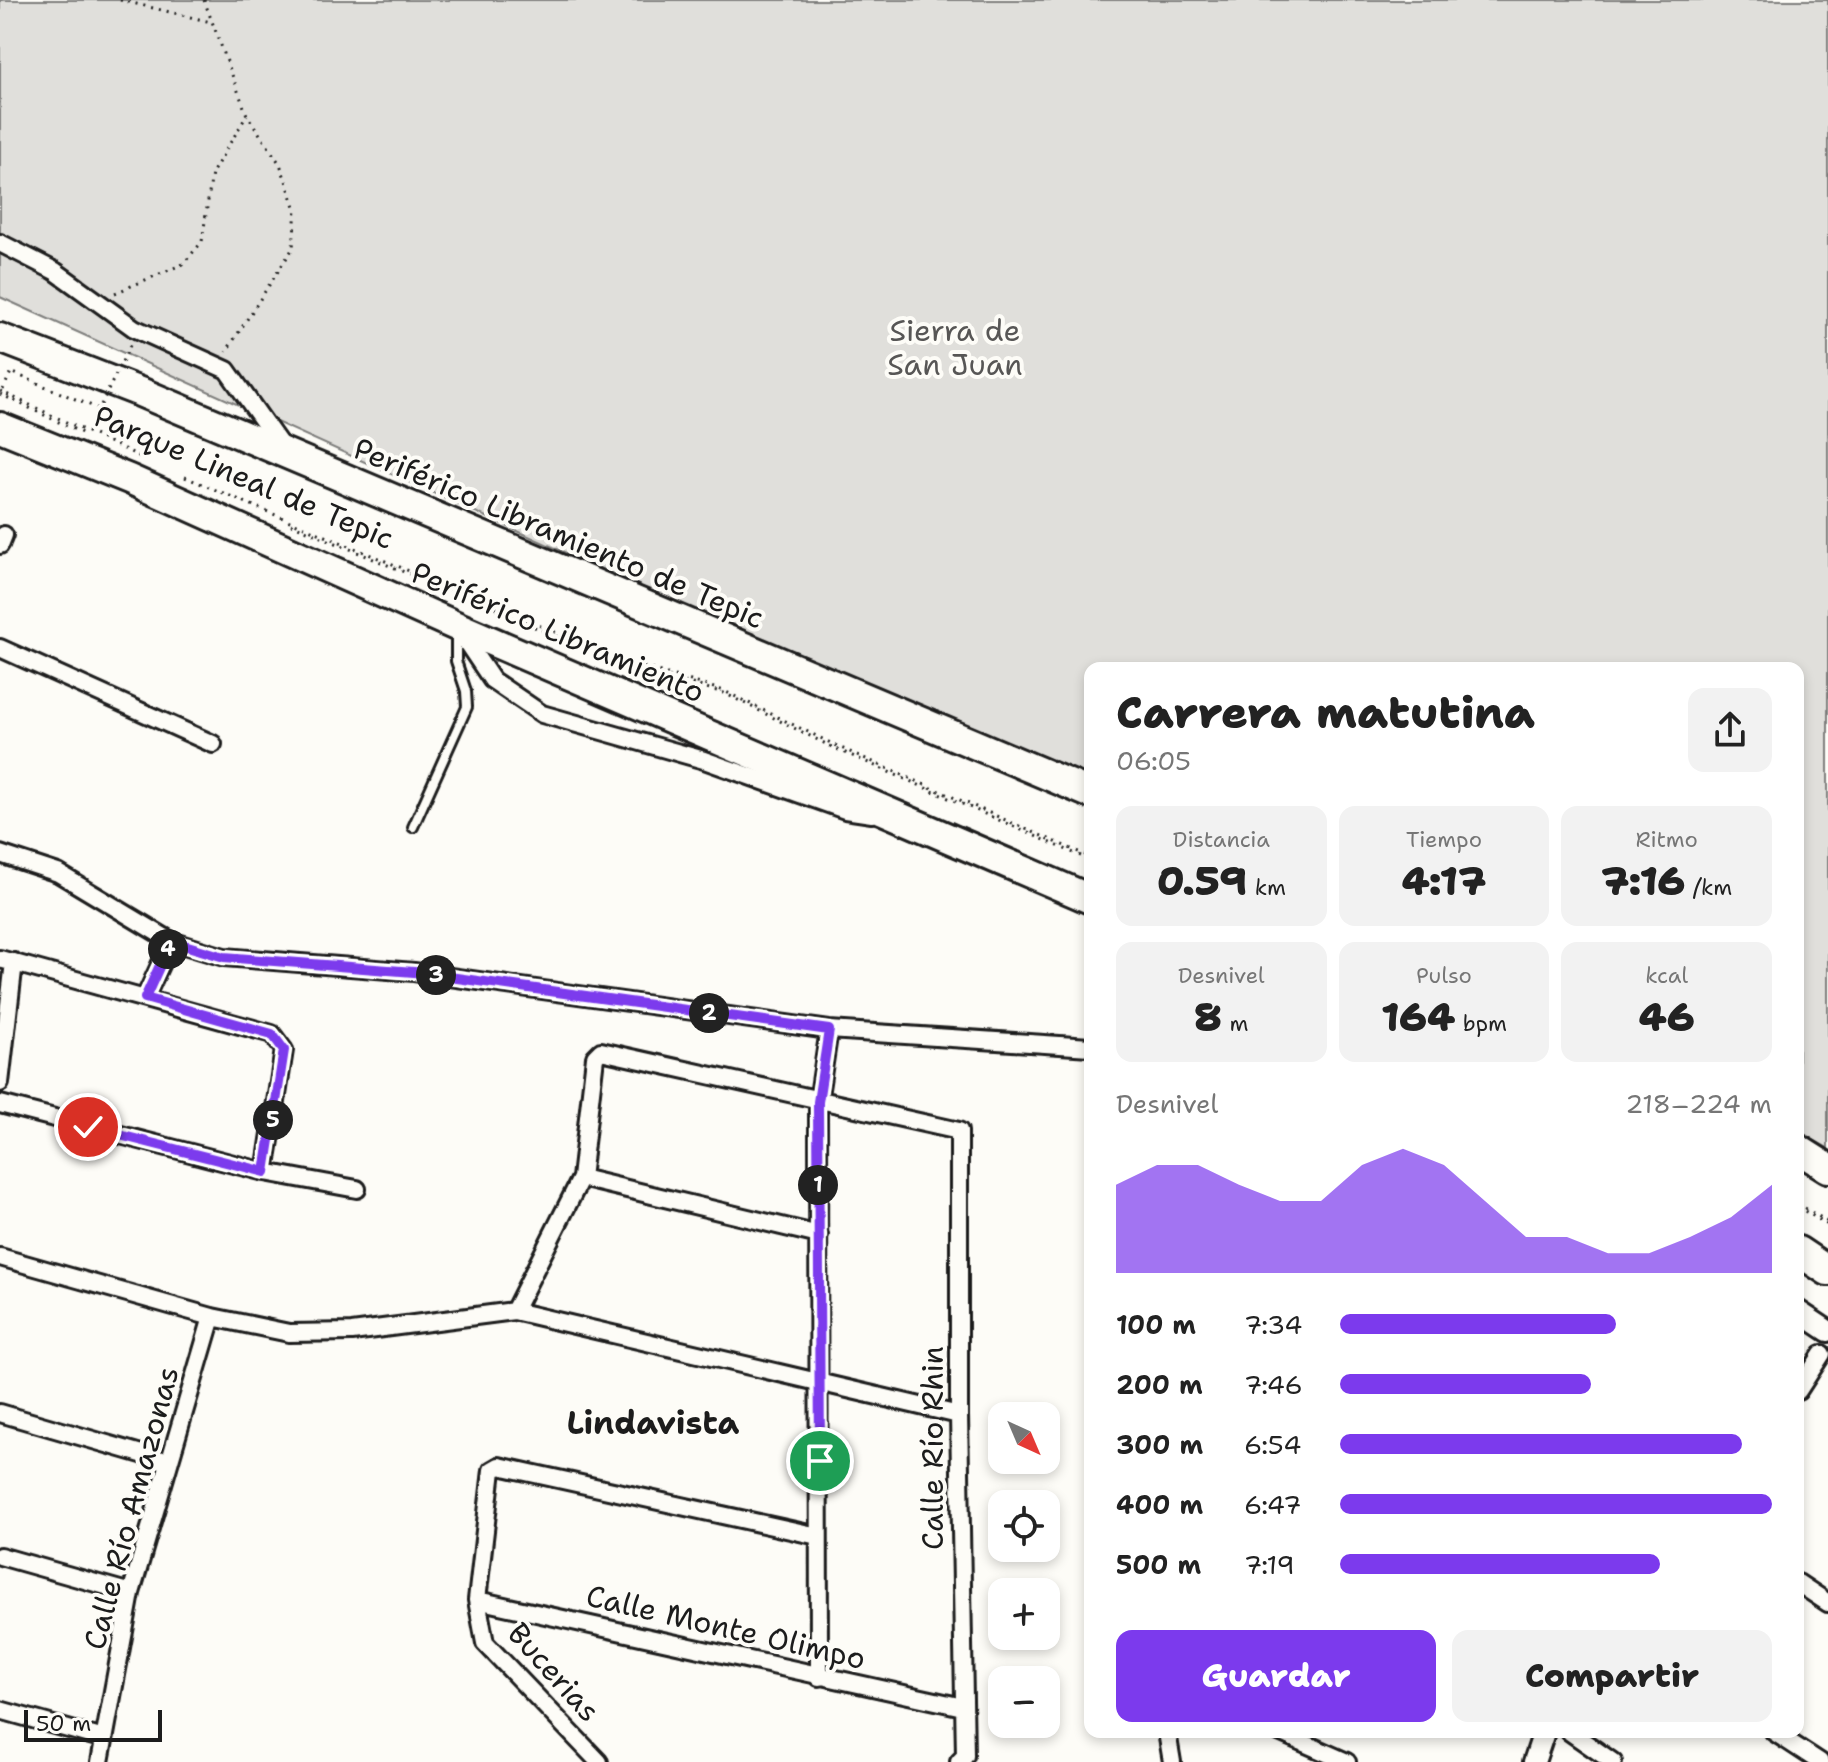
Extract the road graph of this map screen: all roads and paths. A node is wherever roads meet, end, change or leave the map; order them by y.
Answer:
1 (120, 0) edge
2 (204, 0) edge
3 (211, 22) junction
4 (247, 115) junction
5 (3, 244) edge
6 (94, 300) junction
7 (135, 335) dead end
8 (0, 338) edge
9 (217, 365) junction
10 (2, 392) edge
11 (0, 427) edge
12 (289, 457) junction
13 (143, 460) dead end
14 (183, 478) dead end
15 (456, 626) junction
16 (0, 648) edge
17 (213, 744) dead end
18 (1084, 790) edge
19 (911, 821) junction
20 (413, 827) dead end
21 (0, 854) edge
22 (1084, 855) edge
23 (1084, 896) edge
24 (171, 941) junction
25 (7, 961) edge
26 (145, 998) junction
27 (829, 1030) junction
28 (1084, 1047) edge
29 (0, 1083) edge
30 (818, 1102) junction
31 (0, 1104) edge
32 (1804, 1153) edge
33 (1828, 1168) edge
34 (265, 1172) junction
35 (581, 1178) junction
36 (357, 1189) dead end
37 (1804, 1210) edge
38 (1828, 1224) edge
39 (819, 1235) junction
40 (1804, 1255) edge
41 (0, 1257) edge
42 (1828, 1271) edge
43 (514, 1311) junction
44 (1804, 1315) edge
45 (212, 1317) junction
46 (1828, 1331) edge
47 (1822, 1354) dead end
48 (1804, 1382) edge
49 (821, 1386) junction
50 (0, 1413) edge
51 (959, 1415) junction
52 (169, 1462) junction
53 (818, 1536) junction
54 (0, 1556) edge
55 (1804, 1586) edge
56 (131, 1593) junction
57 (1826, 1597) edge
58 (477, 1600) junction
59 (819, 1677) junction
60 (963, 1707) junction
61 (0, 1710) edge
62 (1168, 1738) edge
63 (1293, 1738) edge
64 (1537, 1738) edge
65 (1579, 1738) edge
66 (1783, 1738) edge
67 (104, 1739) junction
68 (100, 1762) edge
69 (599, 1762) edge
70 (959, 1762) edge
71 (1172, 1762) edge
72 (1347, 1762) edge
73 (1534, 1762) edge
74 (1613, 1762) edge
75 (1820, 1762) edge

1 - 3 path
2 - 3 path
3 - 4 path
4 - 6 path
4 - 9 path
5 - 6 street
6 - 9 street
7 - 10 path, Parque Lineal de Tepic, bridge
8 - 12 highway, Periférico Libramiento de Tepic
9 - 12 street
10 - 13 path, Parque Lineal de Tepic
11 - 15 highway, Periférico Libramiento
12 - 18 highway, Periférico Libramiento de Tepic
14 - 22 path, Parque Lineal de Tepic
15 - 19 highway, Periférico Libramiento
15 - 19 street
15 - 20 lane
16 - 17 street
19 - 23 highway, Periférico Libramiento
21 - 24 street
24 - 26 street
24 - 27 street
25 - 26 street
25 - 29 street
26 - 34 street
27 - 28 street
27 - 30 street
30 - 35 street
30 - 39 street
30 - 51 street, Calle Río Rhin
31 - 34 street
32 - 33 highway
34 - 36 street
35 - 39 street
35 - 43 street
37 - 38 path
39 - 49 street
40 - 42 highway
41 - 45 street
43 - 45 street
43 - 49 street
44 - 46 street
45 - 52 street, Calle Río Amazonas
47 - 48 street
49 - 51 street
49 - 53 street
50 - 52 street
51 - 60 street, Calle Río Rhin
52 - 56 street, Calle Río Amazonas
53 - 58 street, Bucerias
53 - 59 street
54 - 56 street
55 - 57 street
56 - 67 street, Calle Río Amazonas
58 - 59 street, Calle Monte Olimpo
58 - 69 street, Bucerias
59 - 60 street, Calle Monte Olimpo
60 - 70 street, Calle Río Rhin
61 - 67 street
62 - 71 street
63 - 72 street
64 - 73 street
65 - 74 street
66 - 75 street
67 - 68 street, Calle Río Amazonas

